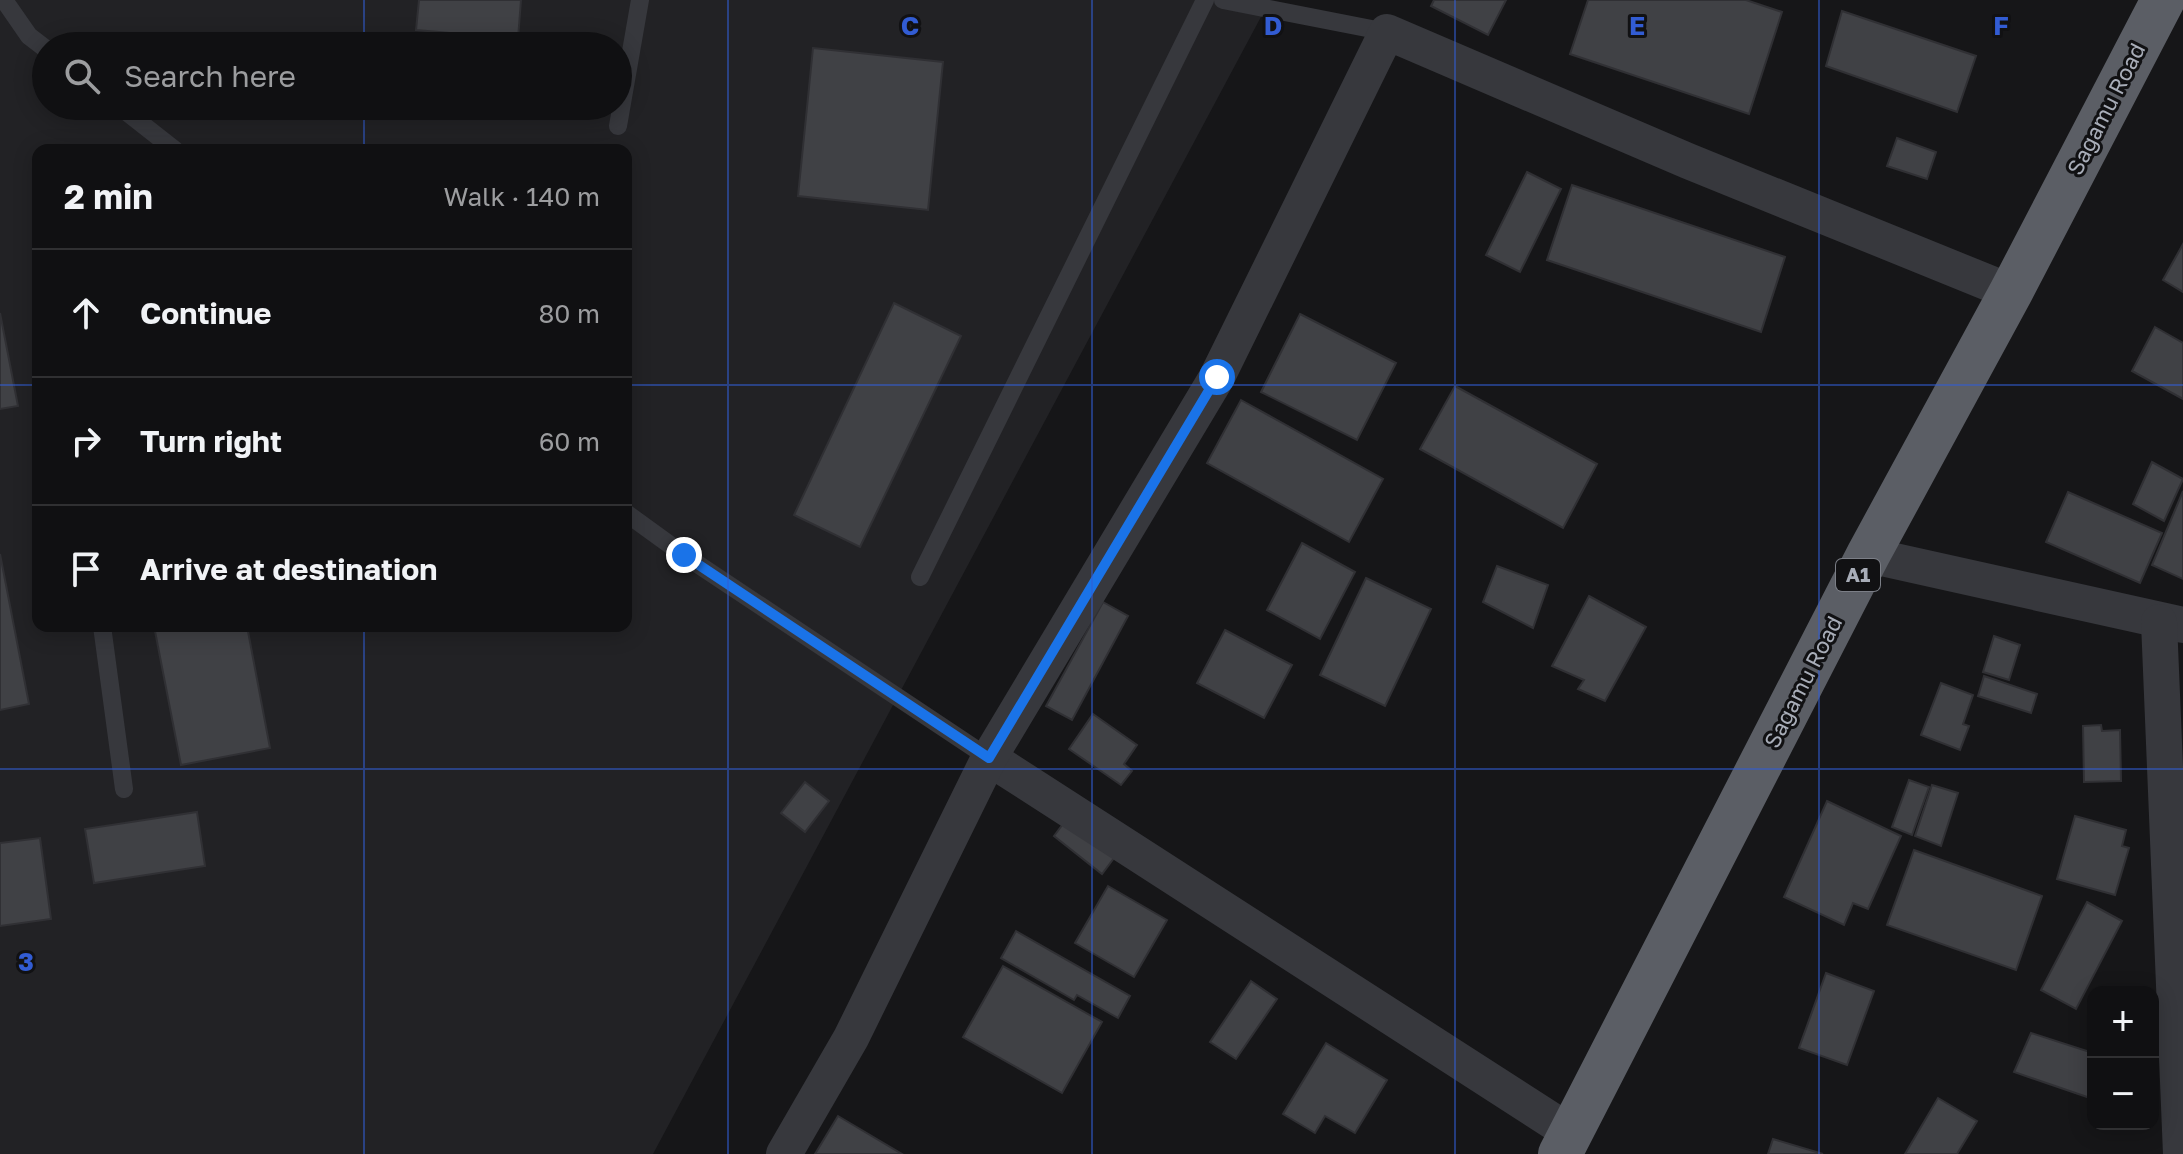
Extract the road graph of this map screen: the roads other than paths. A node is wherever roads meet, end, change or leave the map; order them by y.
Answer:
1 (4, 0) edge
2 (640, 0) edge
3 (1205, 0) edge
4 (1223, 0) edge
5 (2163, 0) edge
6 (1387, 32) junction
7 (32, 38) edge
8 (632, 46) edge
9 (137, 120) edge
10 (619, 120) edge
11 (618, 126) dead end
12 (167, 144) edge
13 (2011, 292) junction
14 (632, 517) edge
15 (1868, 555) junction
16 (920, 577) dead end
17 (2171, 623) edge
18 (103, 632) edge
19 (989, 758) junction
20 (124, 789) dead end
21 (1566, 1144) edge
22 (784, 1154) edge
23 (2181, 1154) edge

1 - 7 lane
2 - 8 lane
3 - 16 lane
4 - 6 lane
5 - 13 highway, Sagamu Road / A1
6 - 13 street
6 - 19 street
9 - 12 lane
10 - 11 lane
13 - 15 highway, Sagamu Road / A1
14 - 19 lane
15 - 17 street
15 - 21 highway, Sagamu Road / A1
17 - 23 street
18 - 20 lane
19 - 21 street
19 - 22 street

